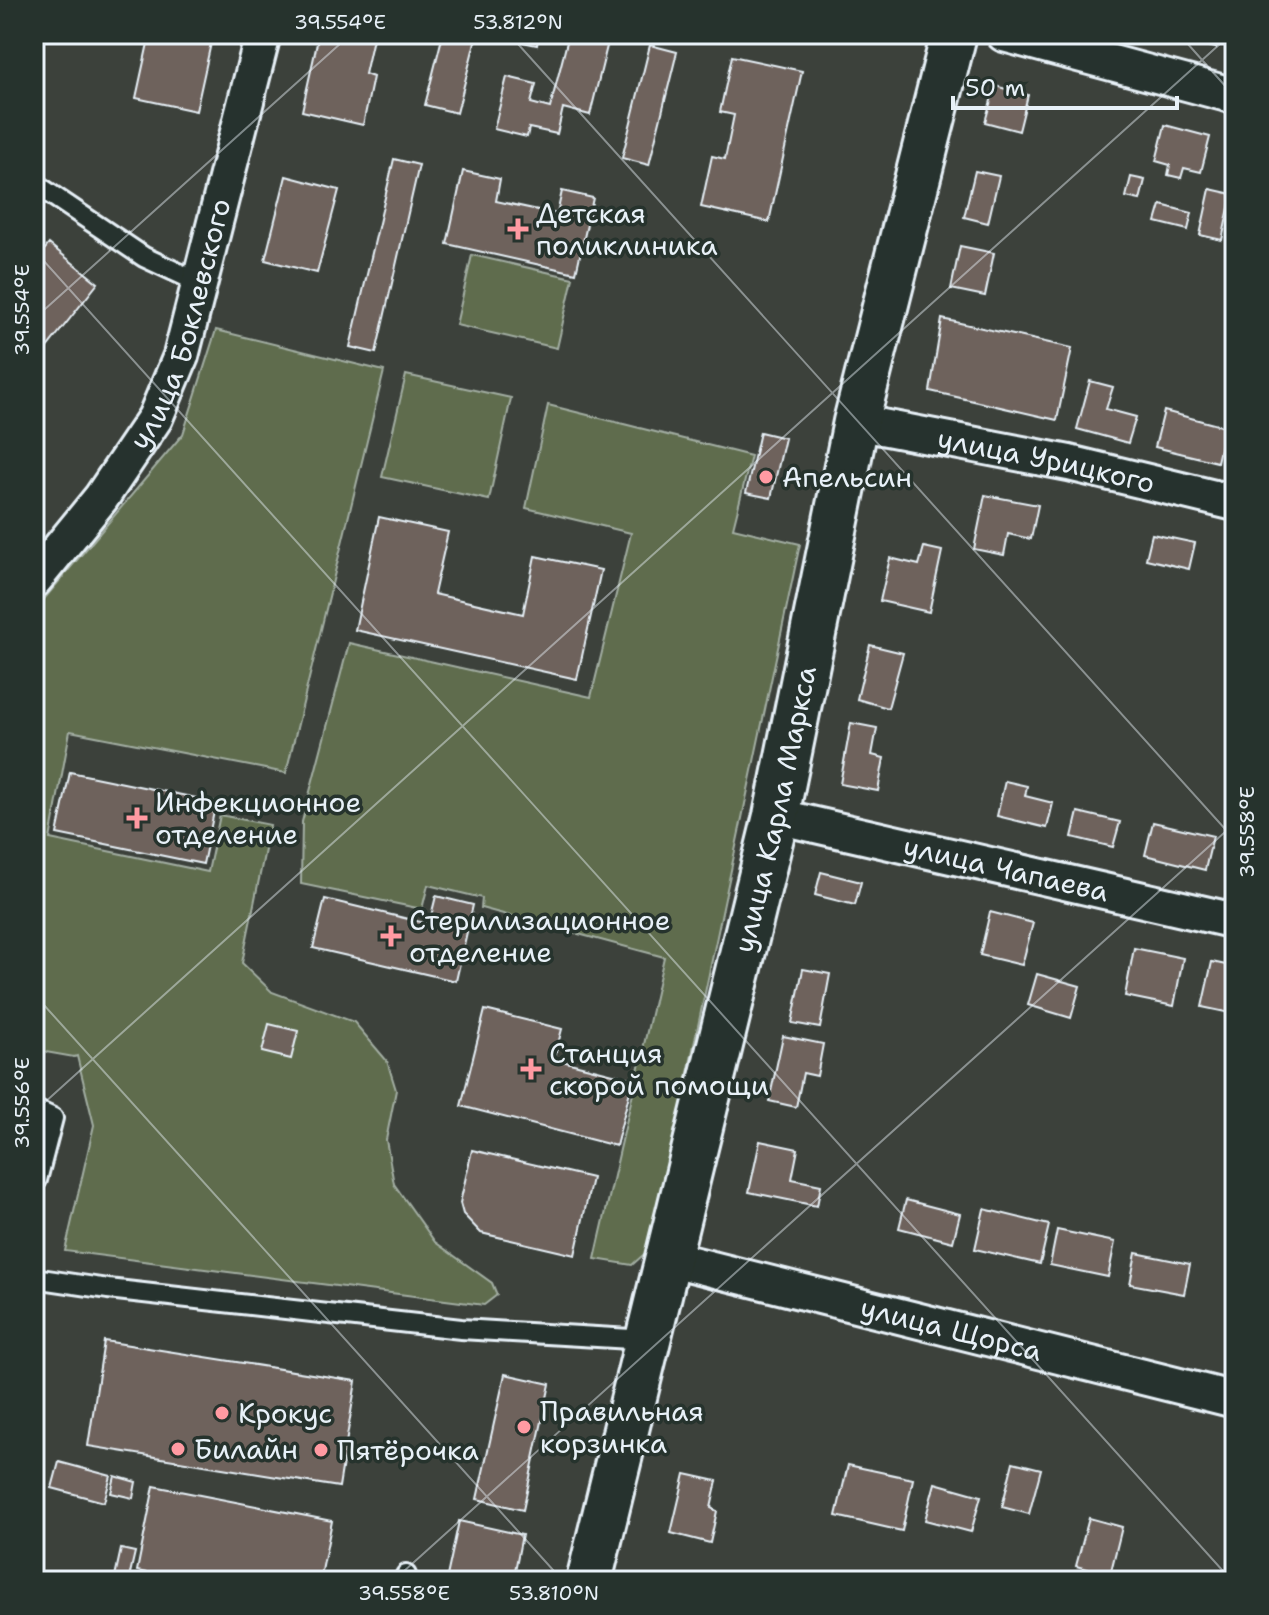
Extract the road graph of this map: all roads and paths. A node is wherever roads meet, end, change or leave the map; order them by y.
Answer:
1 (263, 34) edge
2 (954, 34) edge
3 (1004, 34) edge
4 (1235, 96) edge
5 (34, 183) edge
6 (200, 283) junction
7 (856, 422) junction
8 (1235, 503) edge
9 (34, 580) edge
10 (776, 816) junction
11 (1235, 921) edge
12 (34, 1109) edge
13 (34, 1182) edge
14 (668, 1258) junction
15 (34, 1278) edge
16 (648, 1340) junction
17 (1235, 1400) edge
18 (589, 1581) edge

1 - 6 street, улица Боклевского
2 - 7 main road, улица Карла Маркса
3 - 4 street
5 - 6 lane
6 - 9 street, улица Боклевского
7 - 8 street, улица Урицкого
7 - 10 main road, улица Карла Маркса
10 - 11 street, улица Чапаева
10 - 14 main road, улица Карла Маркса
12 - 13 lane
14 - 16 main road, улица Карла Маркса
14 - 17 street, улица Щорса
15 - 16 lane
16 - 18 main road, улица Карла Маркса

